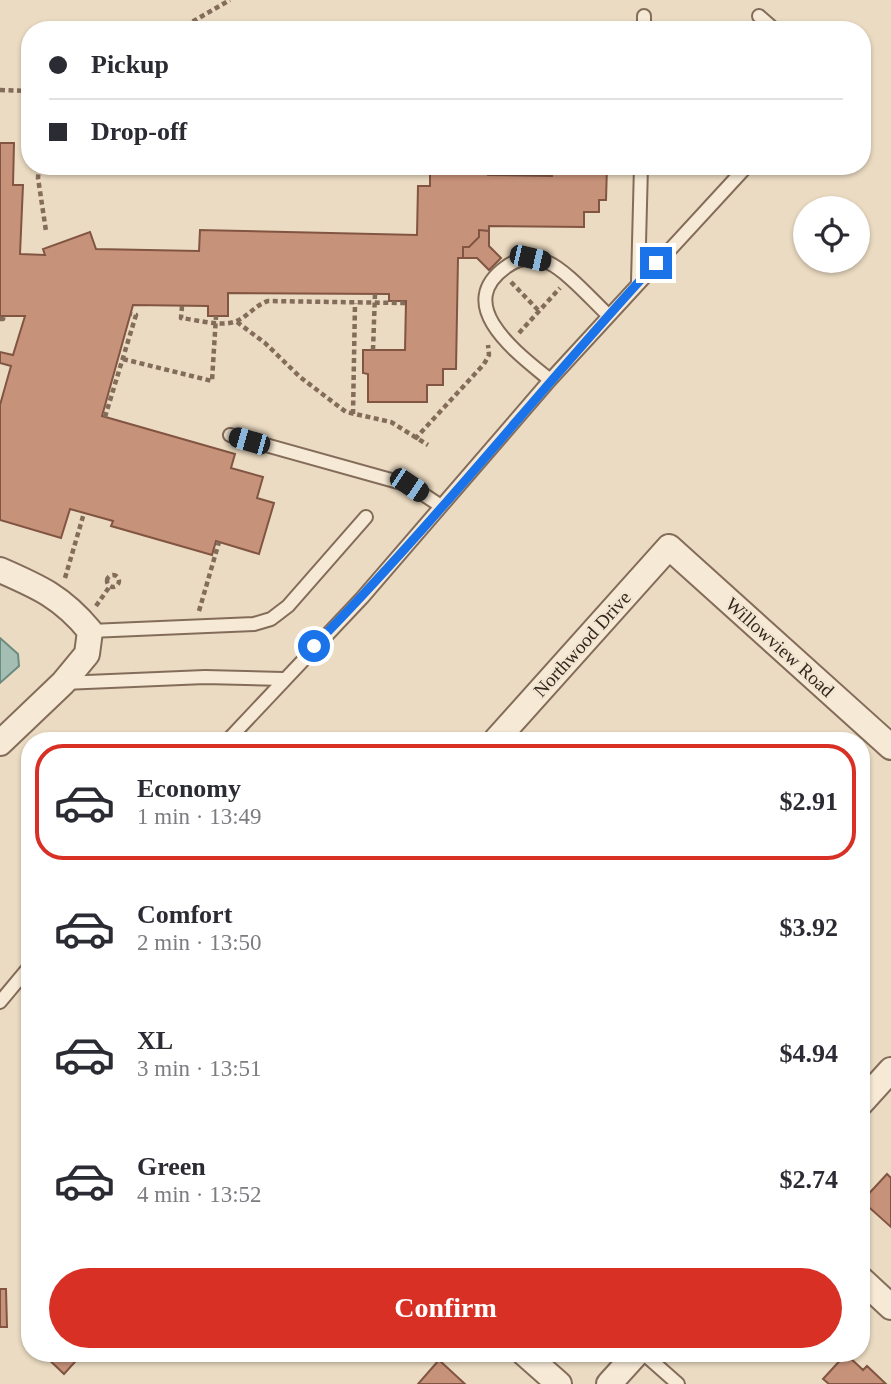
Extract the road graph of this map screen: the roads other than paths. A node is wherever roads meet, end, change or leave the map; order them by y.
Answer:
1 (759, 16) dead end
2 (765, 21) edge
3 (641, 175) edge
4 (739, 175) edge
5 (638, 282) junction
6 (608, 315) junction
7 (550, 380) junction
8 (230, 435) dead end
9 (441, 506) junction
10 (366, 517) dead end
11 (669, 547) joint
12 (0, 570) edge
13 (92, 620) junction
14 (283, 679) junction
15 (63, 683) junction
16 (235, 732) edge
17 (503, 732) edge
18 (0, 743) edge
19 (891, 747) edge
20 (21, 977) edge
21 (0, 1002) edge
22 (891, 1070) edge
23 (870, 1093) edge
24 (870, 1287) edge
25 (891, 1307) edge
26 (534, 1362) edge
27 (629, 1362) edge
28 (653, 1362) edge
29 (559, 1384) edge
30 (609, 1384) edge
31 (678, 1384) edge

1 - 2 lane
3 - 5 lane
4 - 5 lane
5 - 6 lane
6 - 7 lane
6 - 7 lane
7 - 9 lane
8 - 9 lane
9 - 14 lane
10 - 13 lane
11 - 17 street, Northwood Drive
11 - 19 street, Willowview Road
12 - 13 street
13 - 15 street
14 - 15 lane
14 - 16 lane
15 - 18 street
20 - 21 lane
22 - 23 street
24 - 25 street
26 - 29 street
27 - 30 street
28 - 31 lane

